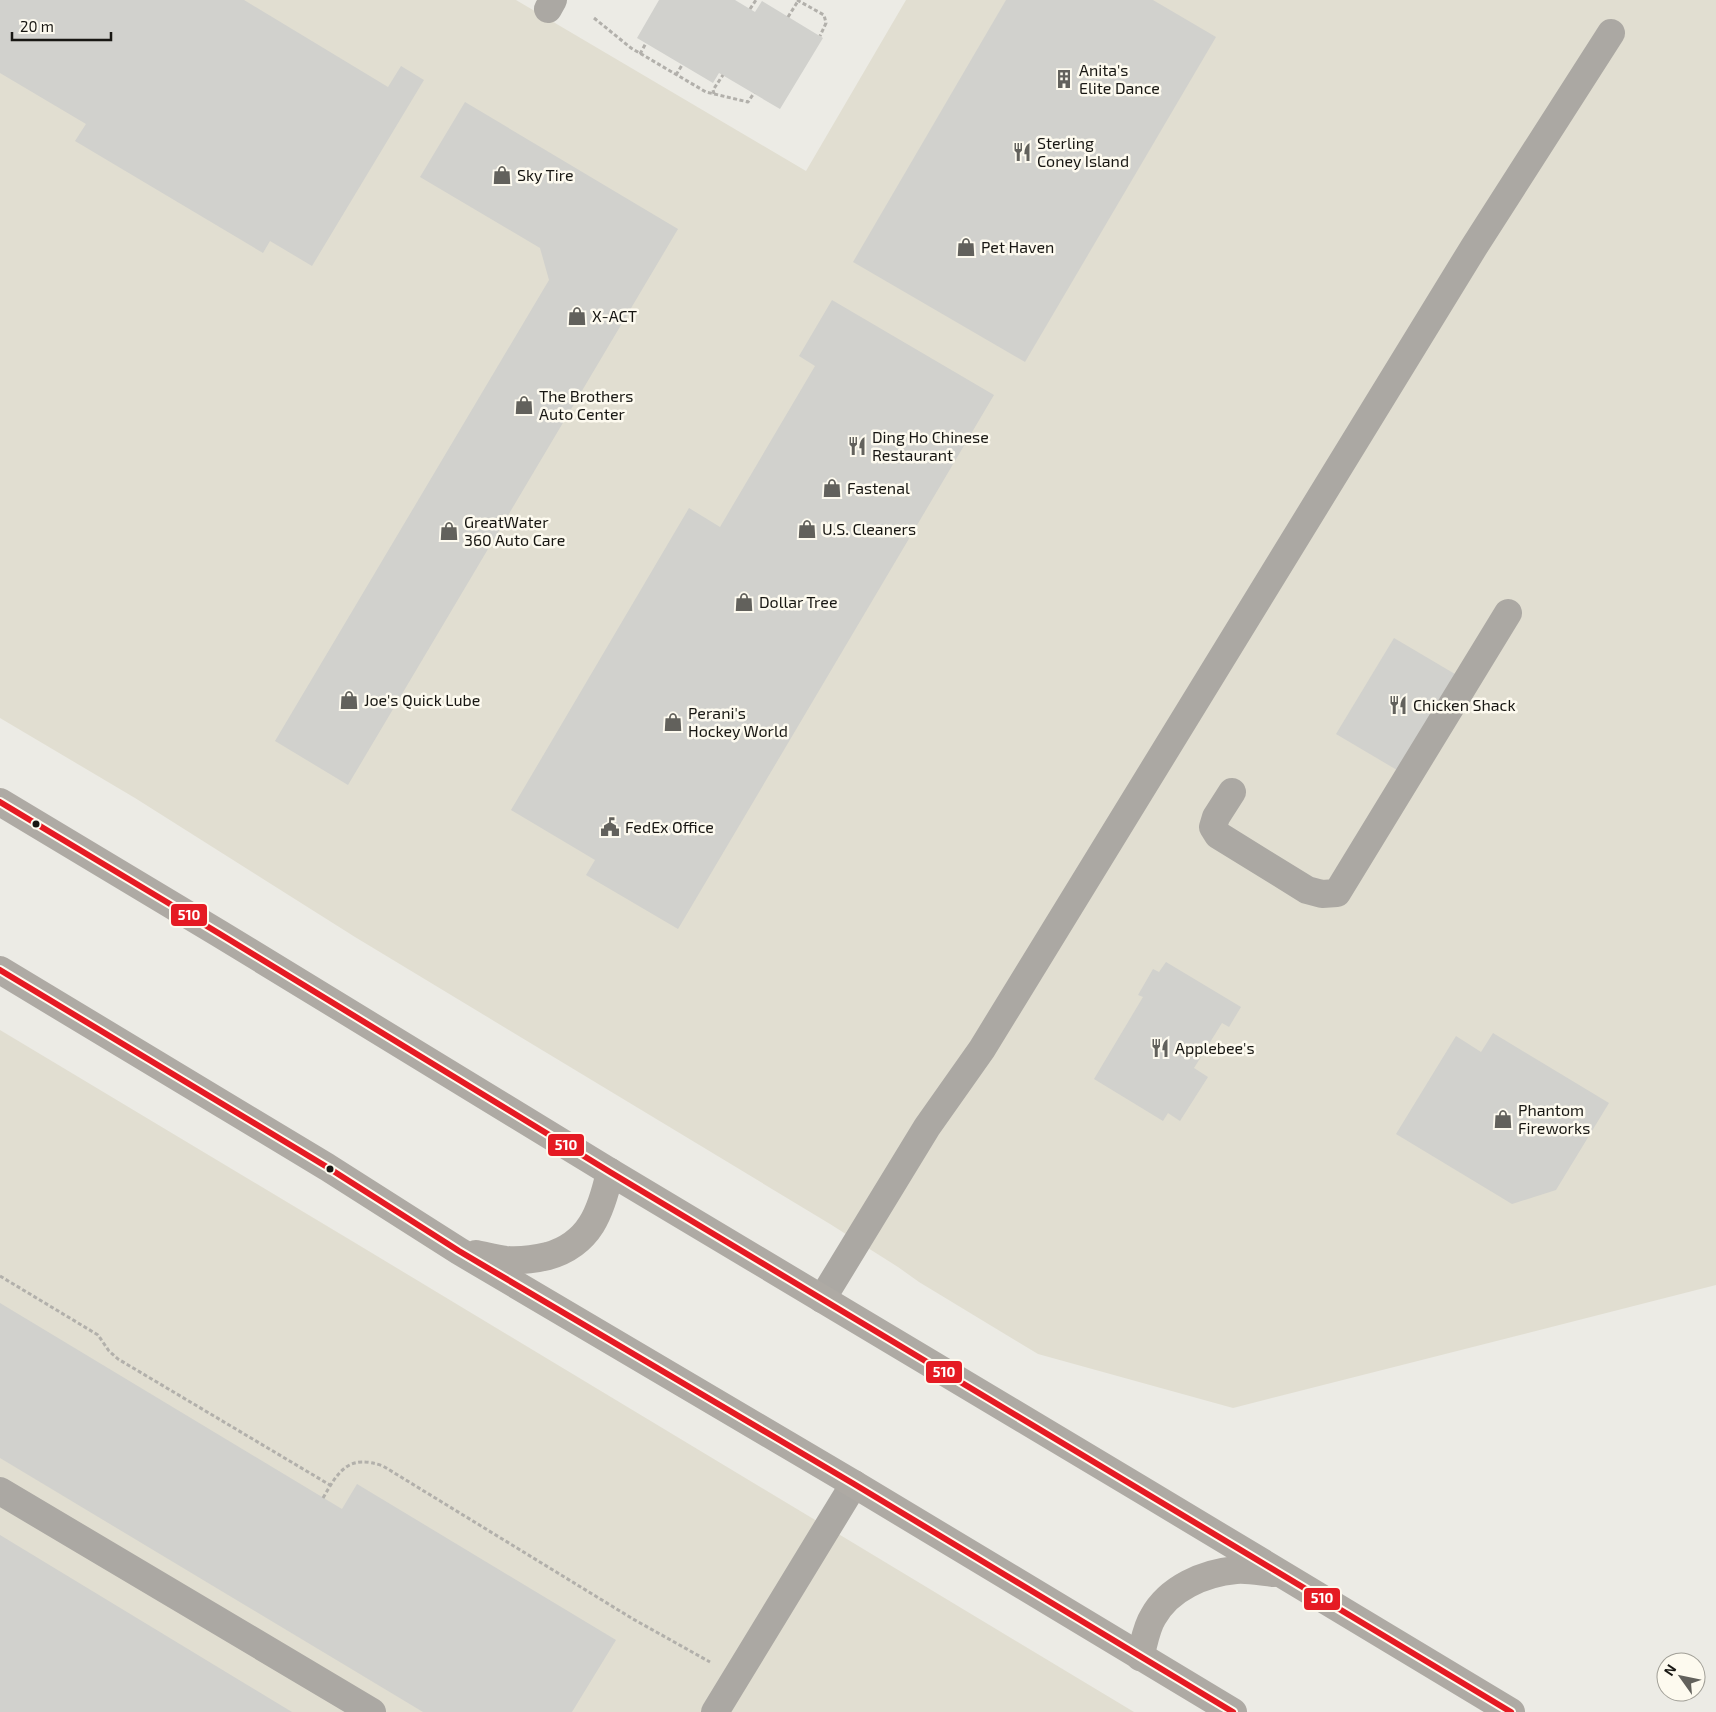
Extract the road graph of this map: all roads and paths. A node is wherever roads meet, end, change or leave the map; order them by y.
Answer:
1 (756, 0) edge
2 (798, 0) edge
3 (750, 9) dead end
4 (788, 17) dead end
5 (594, 18) dead end
6 (1611, 33) dead end
7 (820, 36) dead end
8 (646, 44) dead end
9 (640, 54) junction
10 (682, 65) dead end
11 (676, 75) junction
12 (723, 75) dead end
13 (754, 93) dead end
14 (714, 94) junction
15 (1508, 613) dead end
16 (1232, 792) dead end
17 (0, 802) edge
18 (0, 970) edge
19 (610, 1172) junction
20 (460, 1250) junction
21 (0, 1276) edge
22 (822, 1299) junction
23 (854, 1484) junction
24 (330, 1486) junction
25 (0, 1491) edge
26 (322, 1498) dead end
27 (1281, 1574) junction
28 (1140, 1657) junction
29 (736, 1678) junction
30 (372, 1712) edge
31 (715, 1712) edge
32 (1233, 1712) edge
33 (1511, 1712) edge

1 - 3 path
2 - 4 path
2 - 7 path
5 - 9 path
6 - 22 lane
8 - 9 path
9 - 11 path
10 - 11 path
11 - 14 path
12 - 14 path
13 - 14 path
15 - 16 lane
17 - 19 main road
18 - 20 main road
19 - 20 main road
19 - 22 main road
20 - 23 main road
21 - 24 path
22 - 27 main road
23 - 28 main road
23 - 29 lane
24 - 26 path
24 - 29 path
25 - 30 lane
27 - 28 main road
27 - 33 main road
28 - 32 main road
29 - 31 lane

